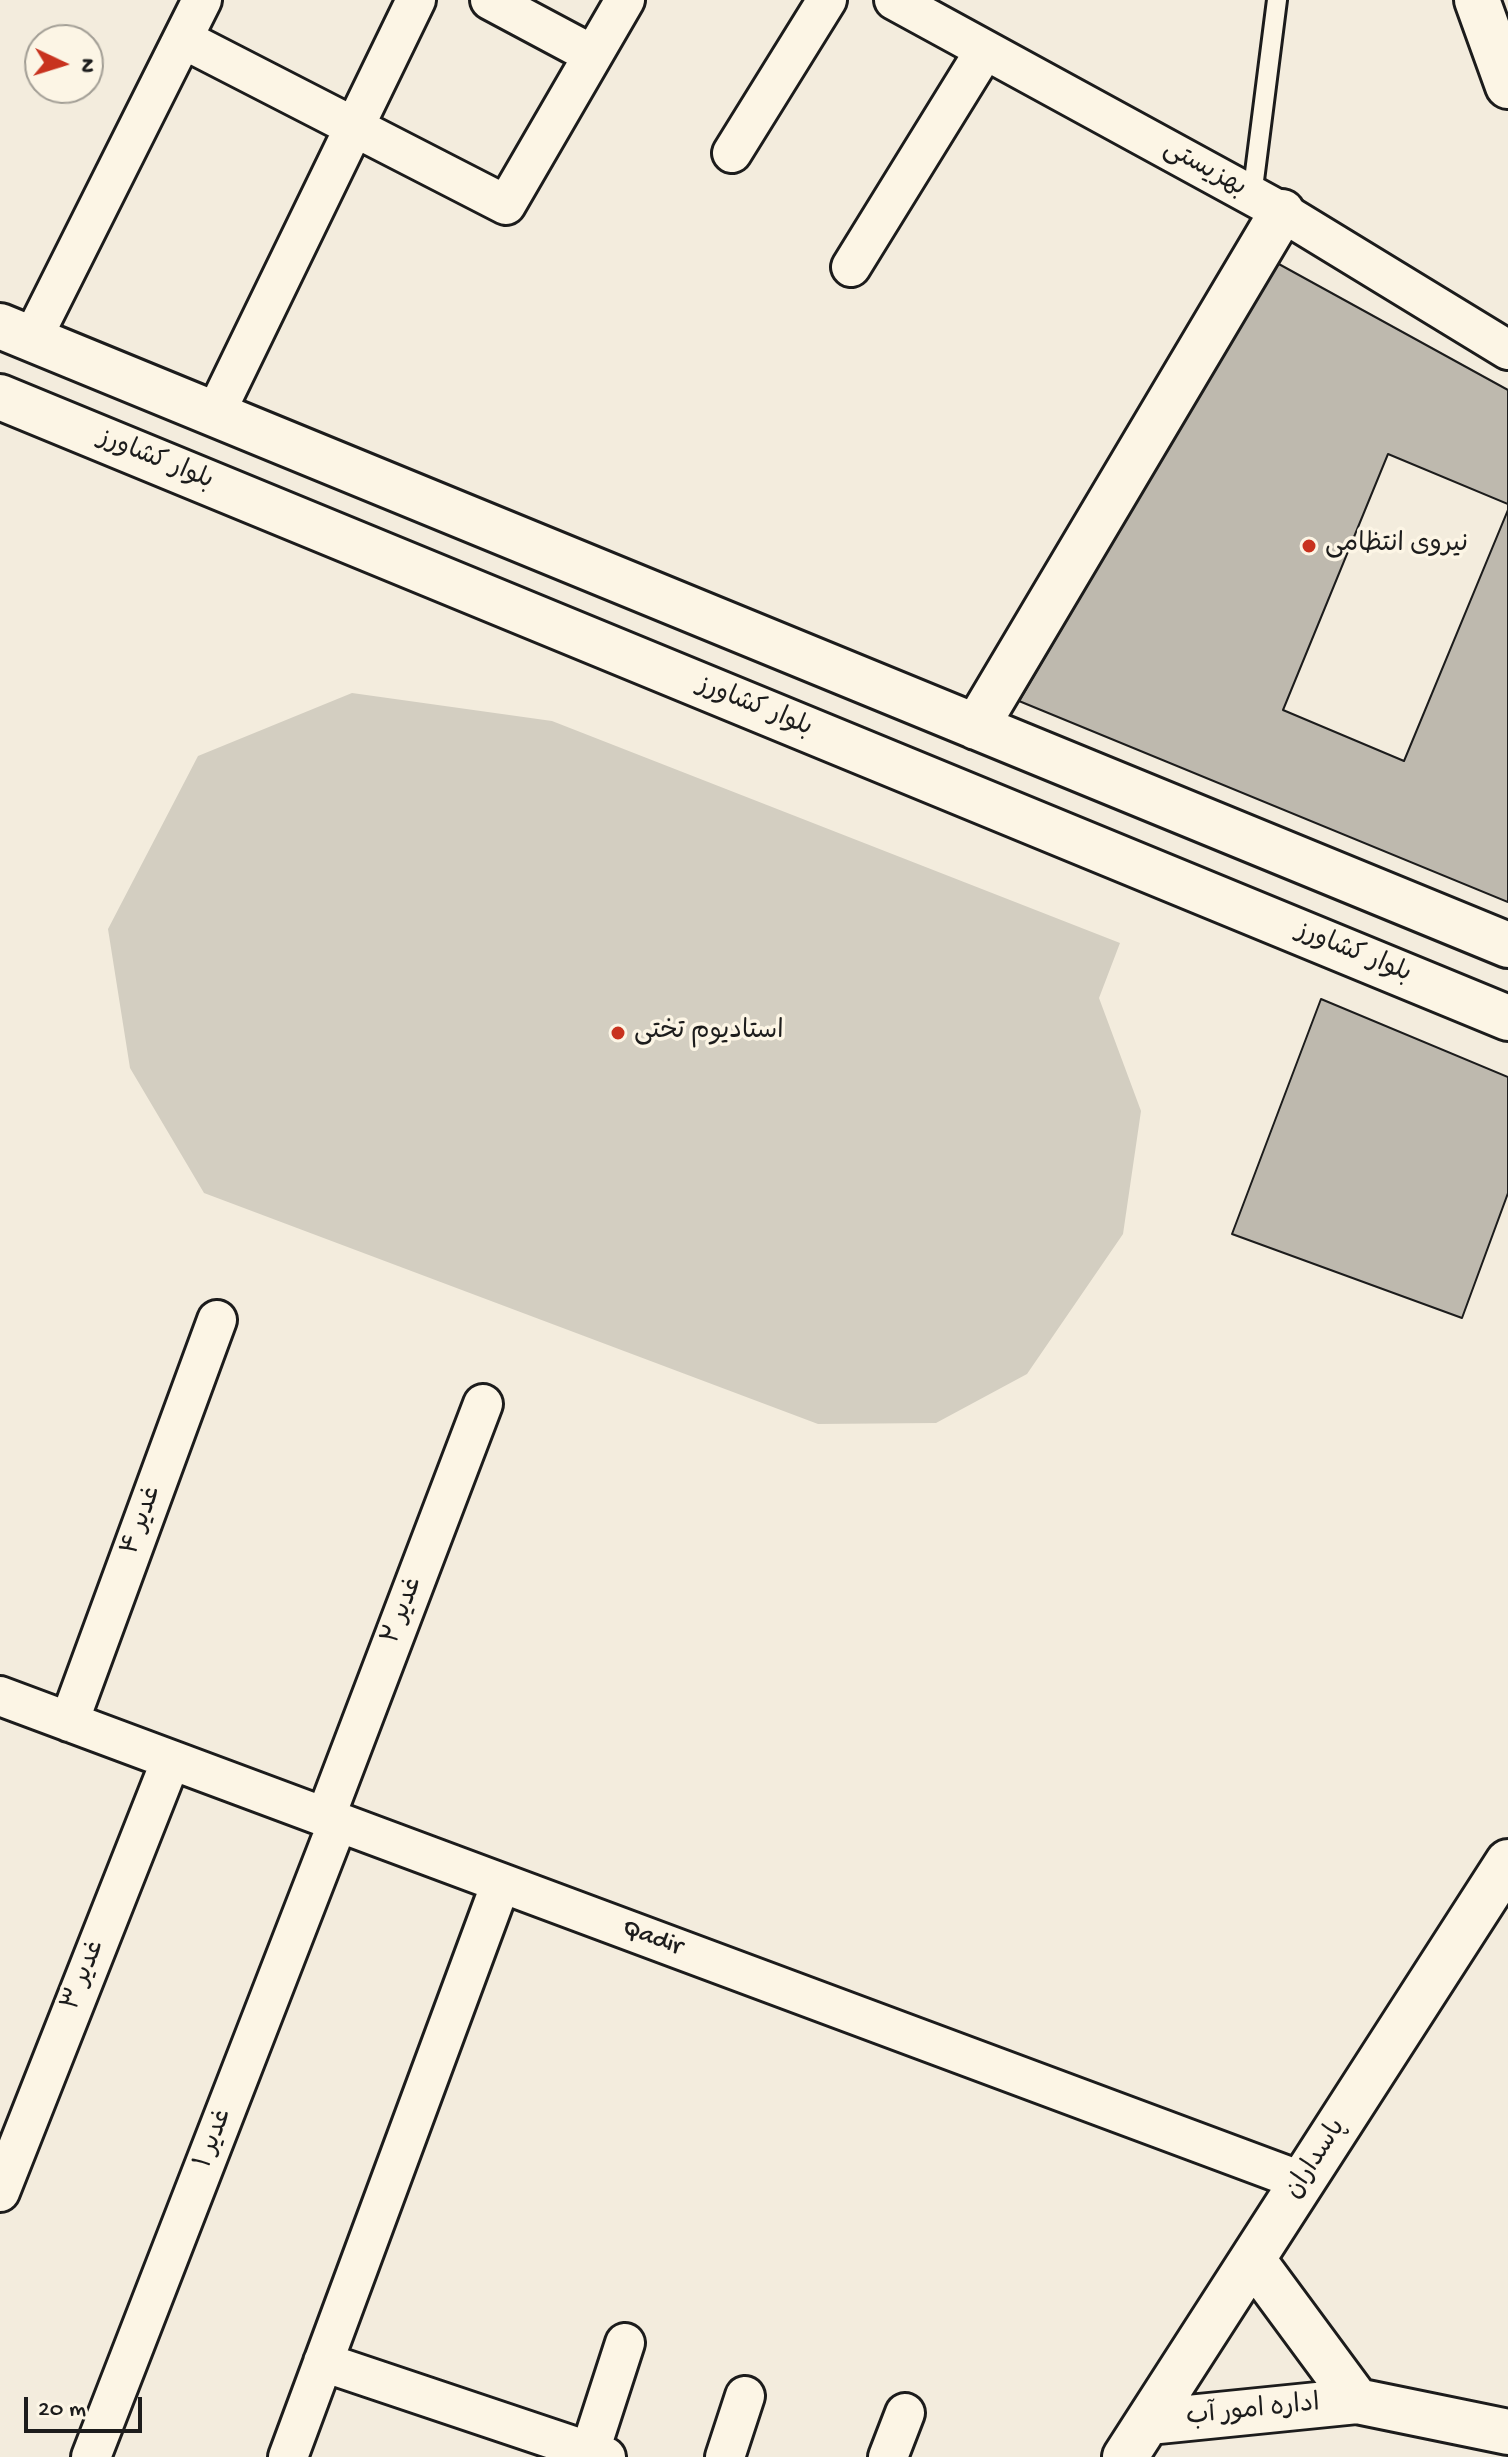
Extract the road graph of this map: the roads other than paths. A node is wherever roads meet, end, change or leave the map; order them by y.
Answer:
1 (202, 0) edge
2 (416, 0) edge
3 (490, 0) edge
4 (625, 0) edge
5 (827, 0) edge
6 (894, 0) edge
7 (1277, 0) edge
8 (1477, 0) edge
9 (183, 39) junction
10 (985, 50) junction
11 (593, 55) junction
12 (1508, 86) edge
13 (354, 127) junction
14 (732, 153) dead end
15 (1267, 204) junction
16 (851, 267) dead end
17 (16, 332) edge
18 (1508, 350) edge
19 (0, 397) edge
20 (215, 414) junction
21 (190, 475) junction
22 (656, 595) junction
23 (628, 656) junction
24 (976, 727) junction
25 (1418, 908) junction
26 (1508, 945) edge
27 (1389, 969) junction
28 (1508, 1018) edge
29 (217, 1320) dead end
30 (483, 1404) dead end
31 (0, 1696) edge
32 (69, 1722) junction
33 (171, 1760) junction
34 (332, 1820) junction
35 (1508, 1862) edge
36 (501, 1883) junction
37 (1304, 2182) junction
38 (0, 2192) edge
39 (1253, 2260) junction
40 (625, 2343) dead end
41 (323, 2362) junction
42 (745, 2396) dead end
43 (1357, 2401) junction
44 (905, 2413) dead end
45 (1508, 2432) edge
46 (1137, 2440) edge
47 (595, 2455) edge
48 (91, 2457) edge
49 (288, 2457) edge
50 (725, 2457) edge
51 (888, 2457) edge

1 - 9 street
2 - 13 street
3 - 11 street
4 - 11 street
5 - 14 street
6 - 10 street, بهزیستی
7 - 15 lane
8 - 12 street
9 - 13 street
9 - 17 street
10 - 15 street, بهزیستی
10 - 16 street
11 - 13 street
13 - 20 street
15 - 18 street, بهزیستی
15 - 24 street
17 - 20 street
19 - 21 street, بلوار کشاورز
20 - 21 street
20 - 22 street
21 - 23 street, بلوار کشاورز
22 - 23 street
22 - 24 street
23 - 27 street, بلوار کشاورز
24 - 25 street
25 - 26 street
25 - 27 street
27 - 28 street, بلوار کشاورز
29 - 32 street, غدیر ۴
30 - 34 street, غدیر ۲
31 - 32 street, Qadir
32 - 33 street, Qadir
33 - 34 street, Qadir
33 - 38 street, غدیر ۳
34 - 36 street, Qadir
34 - 48 street, غدیر ۱
35 - 37 street, پاسداران
36 - 37 street, Qadir
36 - 41 street
37 - 39 street, پاسداران
39 - 43 street, اداره امور آب
39 - 46 street, پاسداران
40 - 47 street
41 - 47 street
41 - 49 street
42 - 50 street
43 - 45 street, اداره امور آب
43 - 46 street, اداره امور آب
44 - 51 street

